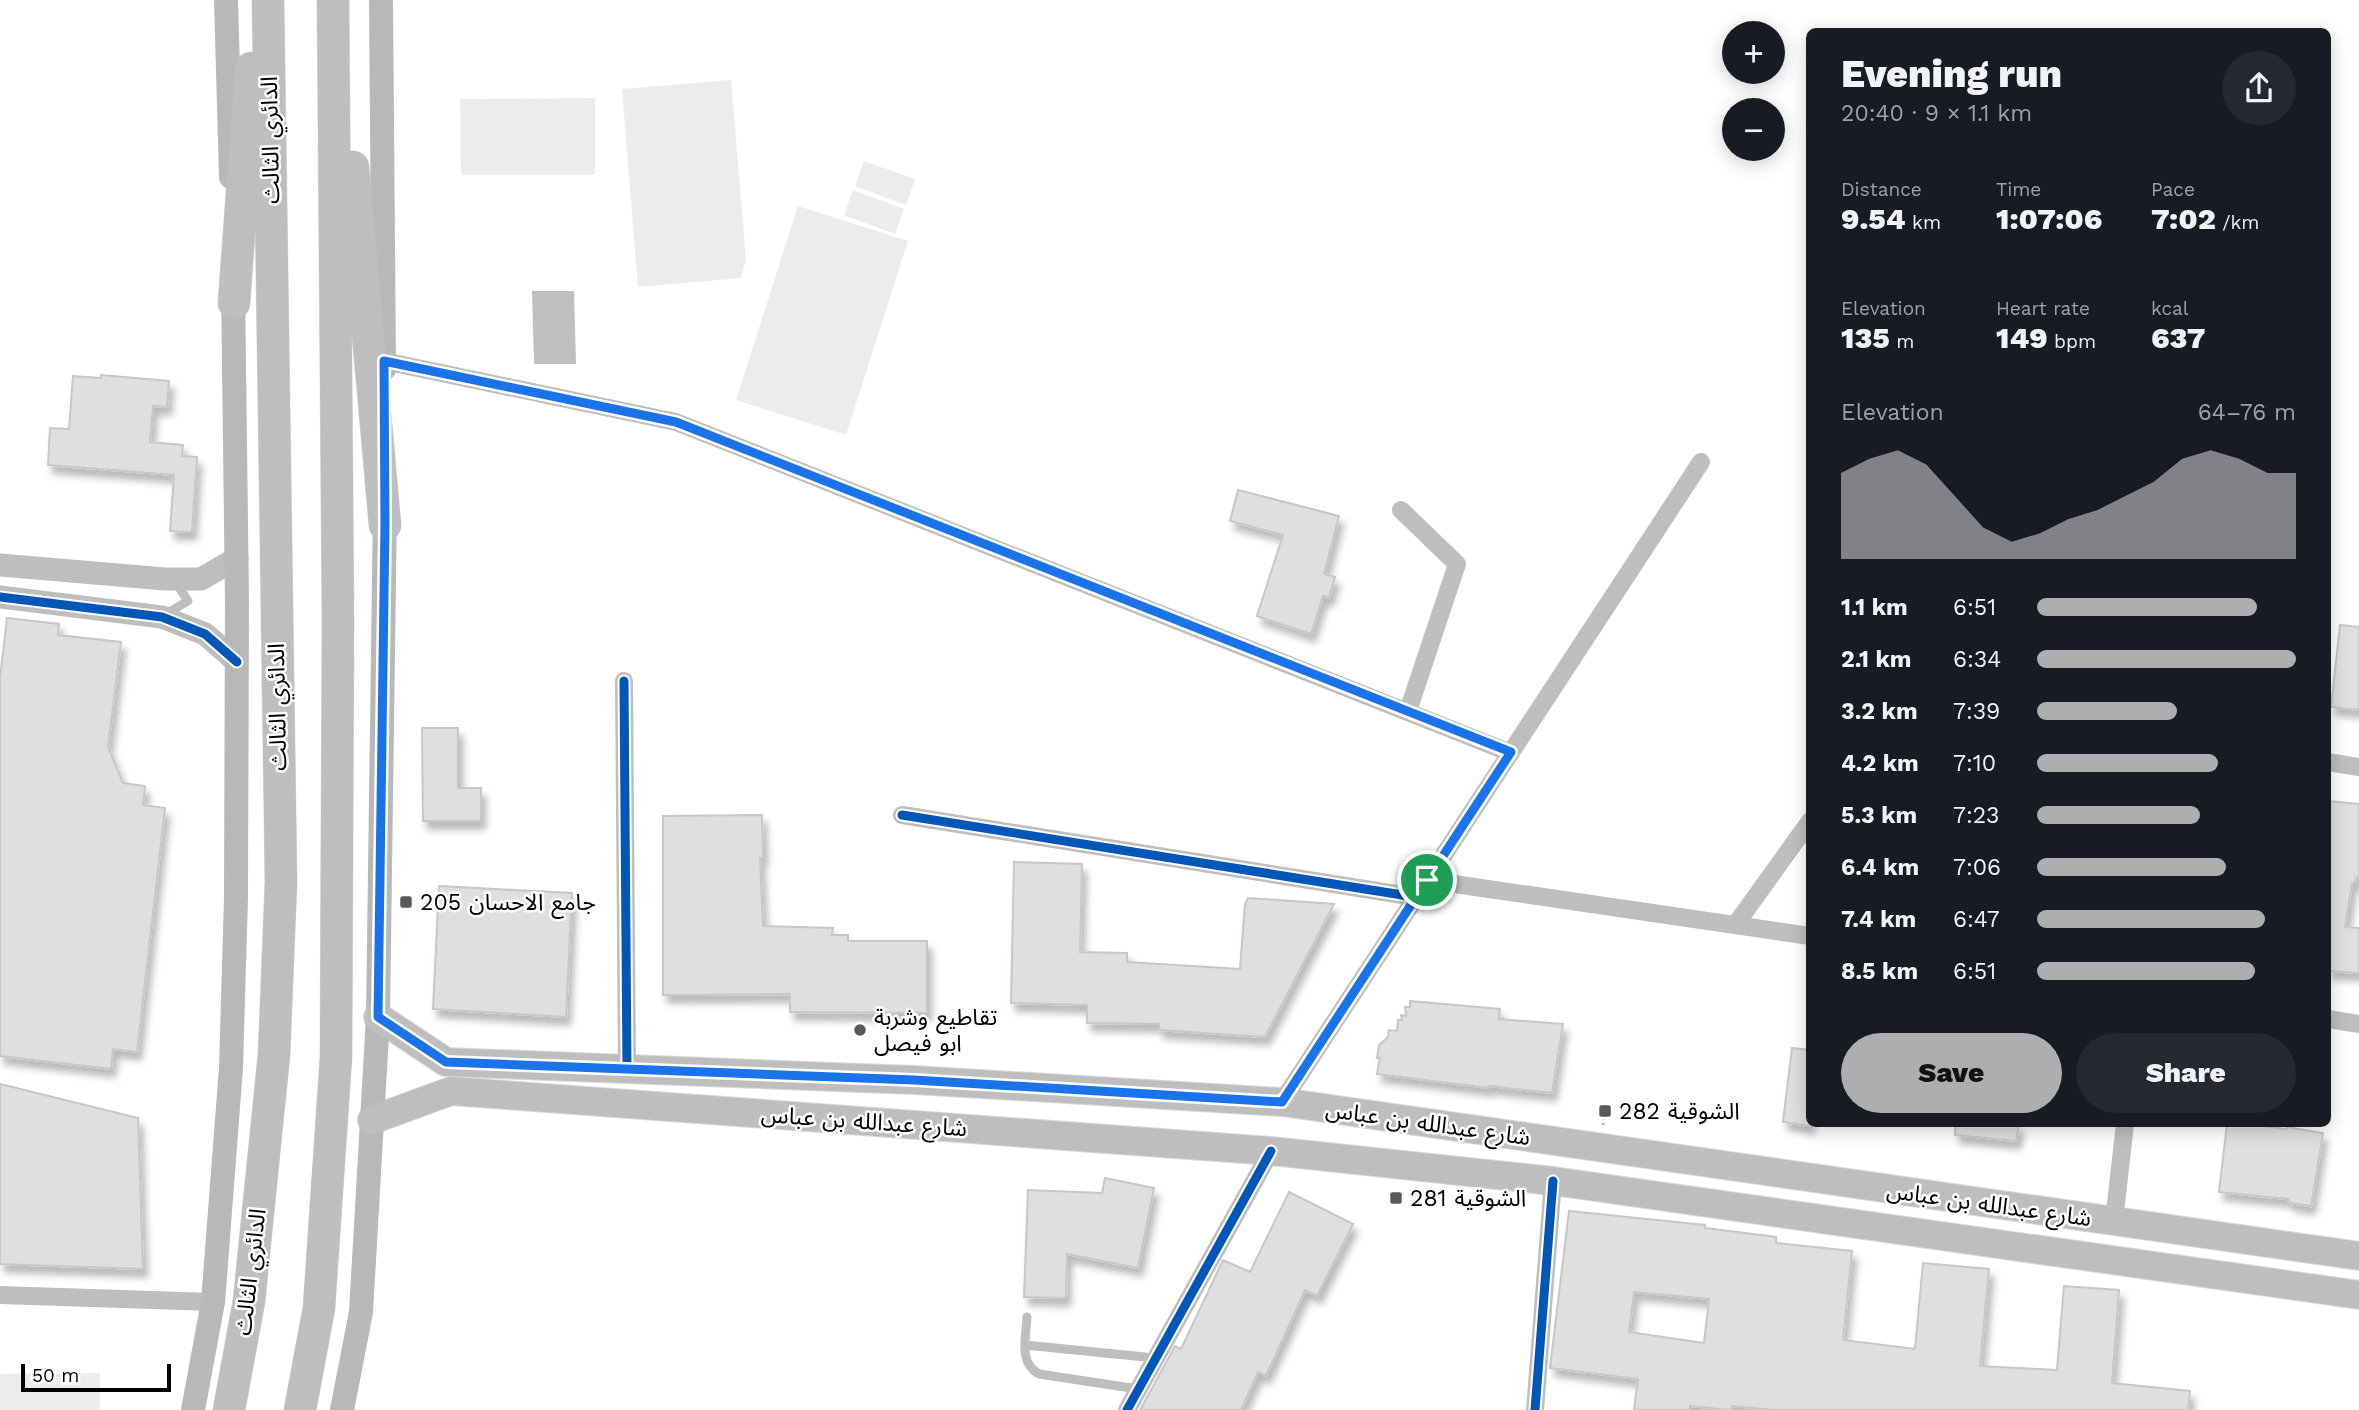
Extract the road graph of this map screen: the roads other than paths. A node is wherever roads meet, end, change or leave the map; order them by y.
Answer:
1 (226, 0) edge
2 (256, 0) edge
3 (268, 0) edge
4 (335, 0) edge
5 (381, 0) edge
6 (234, 303) junction
7 (384, 361) junction
8 (1701, 462) dead end
9 (1401, 510) dead end
10 (385, 525) junction
11 (237, 558) junction
12 (0, 565) edge
13 (174, 579) junction
14 (0, 597) edge
15 (162, 617) junction
16 (237, 662) junction
17 (624, 681) dead end
18 (1408, 711) junction
19 (1511, 752) junction
20 (2331, 762) edge
21 (2359, 766) edge
22 (902, 815) dead end
23 (1806, 827) edge
24 (1427, 880) junction
25 (1415, 897) junction
26 (1736, 924) junction
27 (1806, 935) edge
28 (378, 1017) junction
29 (2331, 1019) edge
30 (2359, 1024) edge
31 (627, 1069) junction
32 (1282, 1102) junction
33 (372, 1120) junction
34 (2125, 1127) edge
35 (1271, 1151) junction
36 (1553, 1181) junction
37 (2114, 1221) junction
38 (2359, 1256) edge
39 (2359, 1295) edge
40 (0, 1296) edge
41 (213, 1302) junction
42 (1027, 1317) dead end
43 (1025, 1345) junction
44 (1155, 1358) junction
45 (1138, 1388) junction
46 (193, 1410) edge
47 (229, 1410) edge
48 (300, 1410) edge
49 (342, 1410) edge
50 (1127, 1410) edge
51 (1535, 1410) edge

1 - 6 main road
2 - 6 highway
3 - 47 highway, الدائري الثالث
4 - 10 highway
4 - 48 highway
5 - 7 main road
6 - 11 main road
7 - 10 main road
7 - 18 street
8 - 19 street
9 - 18 street
10 - 28 main road
11 - 13 street
11 - 16 main road
12 - 13 street
13 - 15 lane
14 - 15 street
15 - 16 street
16 - 41 main road
17 - 31 street
18 - 19 street
19 - 24 street
20 - 21 street
22 - 25 street
23 - 26 street
24 - 25 street
24 - 26 street
25 - 32 street
26 - 27 street
28 - 31 main road, شارع عبدالله بن عباس
28 - 33 main road
29 - 30 street
31 - 32 main road, شارع عبدالله بن عباس
32 - 37 main road, شارع عبدالله بن عباس
33 - 35 main road, شارع عبدالله بن عباس
33 - 49 main road
34 - 37 street
35 - 36 main road, شارع عبدالله بن عباس
35 - 44 street
36 - 39 main road, شارع عبدالله بن عباس
36 - 51 street
37 - 38 main road, شارع عبدالله بن عباس
40 - 41 street
41 - 46 main road
42 - 43 lane
43 - 44 lane
43 - 45 lane
44 - 45 street
45 - 50 street

